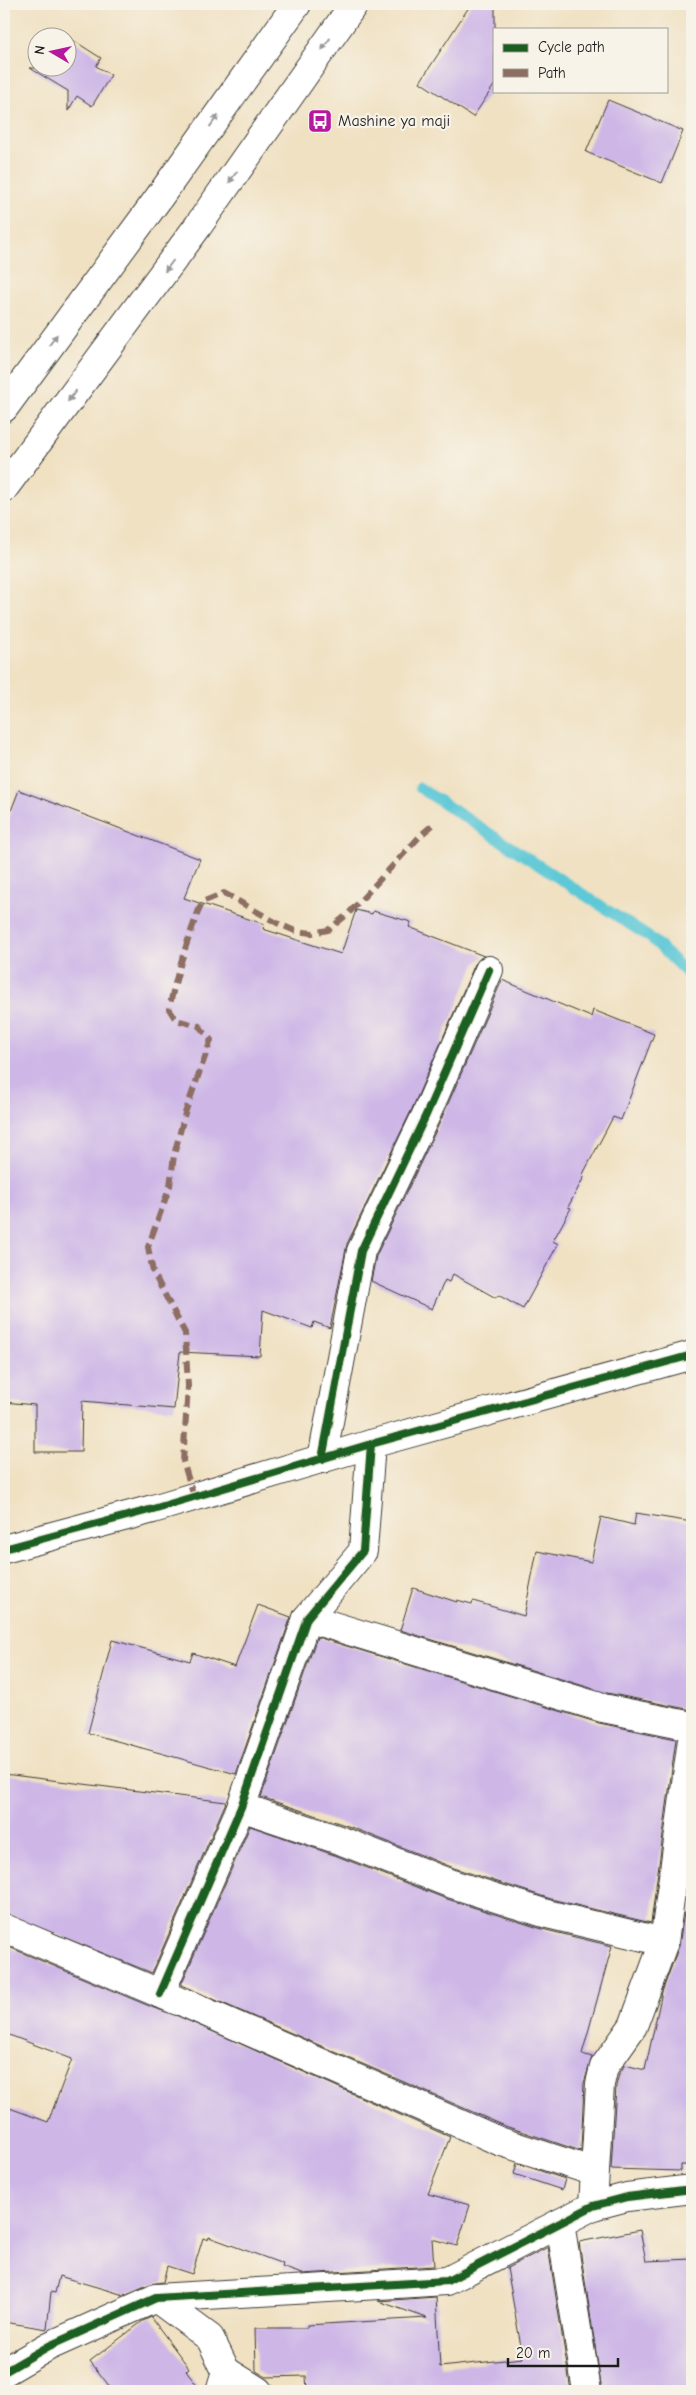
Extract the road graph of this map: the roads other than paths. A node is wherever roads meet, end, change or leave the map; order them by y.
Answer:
1 (297, 4) edge
2 (354, 4) edge
3 (4, 408) edge
4 (4, 488) edge
5 (489, 970) dead end
6 (692, 1355) edge
7 (371, 1444) junction
8 (322, 1459) junction
9 (4, 1549) edge
10 (307, 1618) junction
11 (692, 1726) edge
12 (692, 1740) edge
13 (241, 1807) junction
14 (4, 1928) edge
15 (664, 1942) junction
16 (178, 1999) junction
17 (595, 2172) junction
18 (692, 2189) edge
19 (593, 2206) junction
20 (560, 2222) junction
21 (156, 2298) junction
22 (4, 2372) edge
23 (223, 2381) edge
24 (258, 2391) edge
25 (587, 2391) edge

3 -> 1 street
2 -> 4 street
5 - 8 street
6 - 7 street
7 - 8 street
7 - 10 street
8 - 9 street
10 - 11 street
10 - 13 street
12 - 15 street
13 - 15 street
13 - 16 street
14 - 16 street
15 - 17 street
16 - 17 street
17 - 19 street
18 - 19 street
19 - 20 street
20 - 21 street
20 - 25 street
21 - 22 street
21 - 23 street
23 - 24 street

